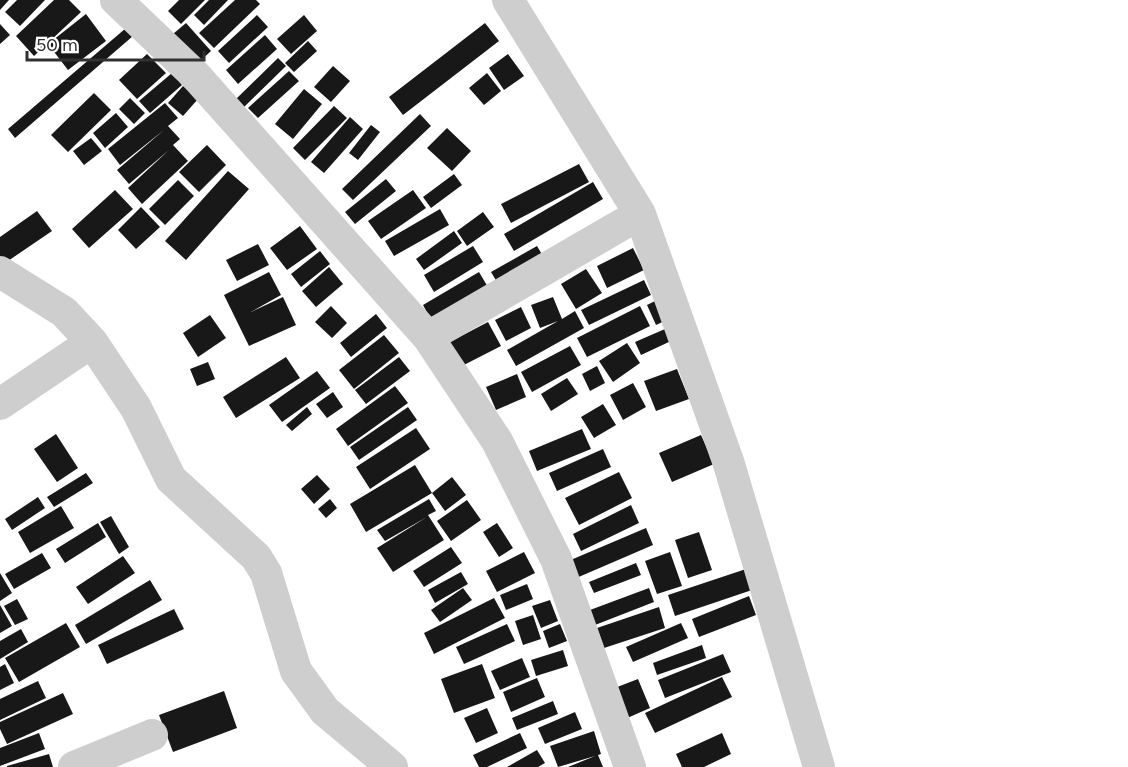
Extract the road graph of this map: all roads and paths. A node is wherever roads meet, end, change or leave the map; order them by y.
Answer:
1 (116, 0) edge
2 (508, 0) edge
3 (640, 214) junction
4 (0, 272) edge
5 (429, 337) junction
6 (92, 342) junction
7 (0, 404) edge
8 (152, 735) dead end
9 (74, 767) edge
10 (392, 767) edge
11 (630, 767) edge
12 (819, 767) edge

1 - 5 street
2 - 3 street
3 - 5 street
3 - 12 street
4 - 6 street
5 - 11 street
6 - 7 street
6 - 10 street
8 - 9 street

